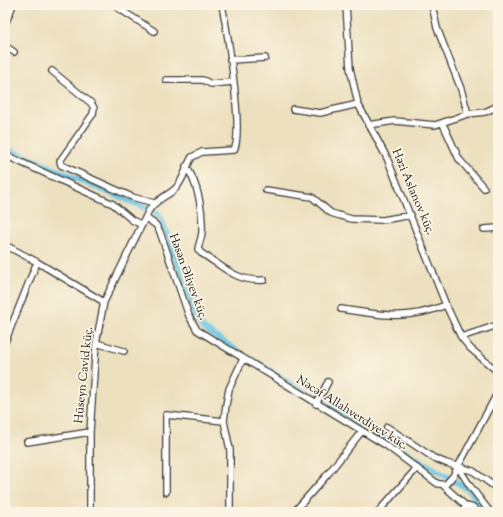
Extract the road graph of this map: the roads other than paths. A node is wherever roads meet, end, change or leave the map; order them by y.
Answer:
1 (13, 5) edge
2 (116, 5) edge
3 (222, 5) edge
4 (346, 5) edge
5 (432, 5) edge
6 (5, 24) edge
7 (154, 31) dead end
8 (5, 46) edge
9 (14, 52) dead end
10 (265, 58) dead end
11 (230, 60) junction
12 (52, 71) dead end
13 (166, 80) dead end
14 (233, 82) junction
15 (358, 104) junction
16 (498, 106) edge
17 (293, 109) dead end
18 (468, 114) junction
19 (368, 124) junction
20 (443, 124) junction
21 (5, 155) edge
22 (186, 166) junction
23 (484, 188) dead end
24 (266, 190) dead end
25 (154, 203) junction
26 (411, 215) junction
27 (146, 218) junction
28 (142, 224) junction
29 (498, 228) edge
30 (484, 229) dead end
31 (5, 245) edge
32 (37, 262) junction
33 (264, 280) dead end
34 (104, 302) junction
35 (446, 305) junction
36 (341, 309) dead end
37 (498, 325) edge
38 (461, 337) junction
39 (5, 342) edge
40 (96, 343) junction
41 (124, 351) dead end
42 (243, 359) junction
43 (498, 372) edge
44 (328, 382) dead end
45 (498, 392) edge
46 (316, 404) junction
47 (224, 421) junction
48 (387, 427) dead end
49 (362, 431) junction
50 (90, 432) junction
51 (27, 442) dead end
52 (458, 467) junction
53 (417, 468) junction
54 (446, 483) junction
55 (498, 489) edge
56 (166, 492) dead end
57 (466, 506) junction
58 (90, 512) edge
59 (230, 512) edge
60 (294, 512) edge
61 (378, 512) edge
62 (462, 512) edge
63 (477, 512) edge
64 (490, 512) edge

1 - 6 street
2 - 7 street
3 - 11 street
4 - 15 street, Həzi Aslanov küç.
5 - 18 street
8 - 9 street
10 - 11 street
11 - 14 street
12 - 25 street
13 - 14 street
14 - 22 street
15 - 17 street
15 - 19 street, Həzi Aslanov küç.
16 - 18 street
18 - 20 street
19 - 20 street
19 - 26 street, Həzi Aslanov küç.
20 - 23 street
21 - 28 street
22 - 25 street
22 - 33 street
24 - 26 street
25 - 27 street, Hüseyn Cavid küç.
26 - 35 street, Həzi Aslanov küç.
27 - 28 street, Hüseyn Cavid küç.
27 - 42 street, Həsən Əliyev küç.
28 - 34 street, Hüseyn Cavid küç.
29 - 30 street
31 - 32 street
32 - 34 street
32 - 39 street
34 - 40 street, Hüseyn Cavid küç.
35 - 36 street
35 - 38 street, Həzi Aslanov küç.
37 - 38 street
38 - 43 street, Həzi Aslanov küç.
40 - 41 street
40 - 50 street, Hüseyn Cavid küç.
42 - 46 street, Nəcəf Allahverdiyev küç.
42 - 47 street
44 - 46 street
45 - 52 street
46 - 49 street, Nəcəf Allahverdiyev küç.
47 - 56 street
47 - 59 street
48 - 52 street
49 - 53 street, Nəcəf Allahverdiyev küç.
49 - 60 street
50 - 51 street
50 - 58 street, Hüseyn Cavid küç.
52 - 54 street
52 - 55 street
52 - 64 street
53 - 54 street, Nəcəf Allahverdiyev küç.
53 - 61 street
54 - 57 street, Nəcəf Allahverdiyev küç.
57 - 62 street
57 - 63 street, Nəcəf Allahverdiyev küç.

